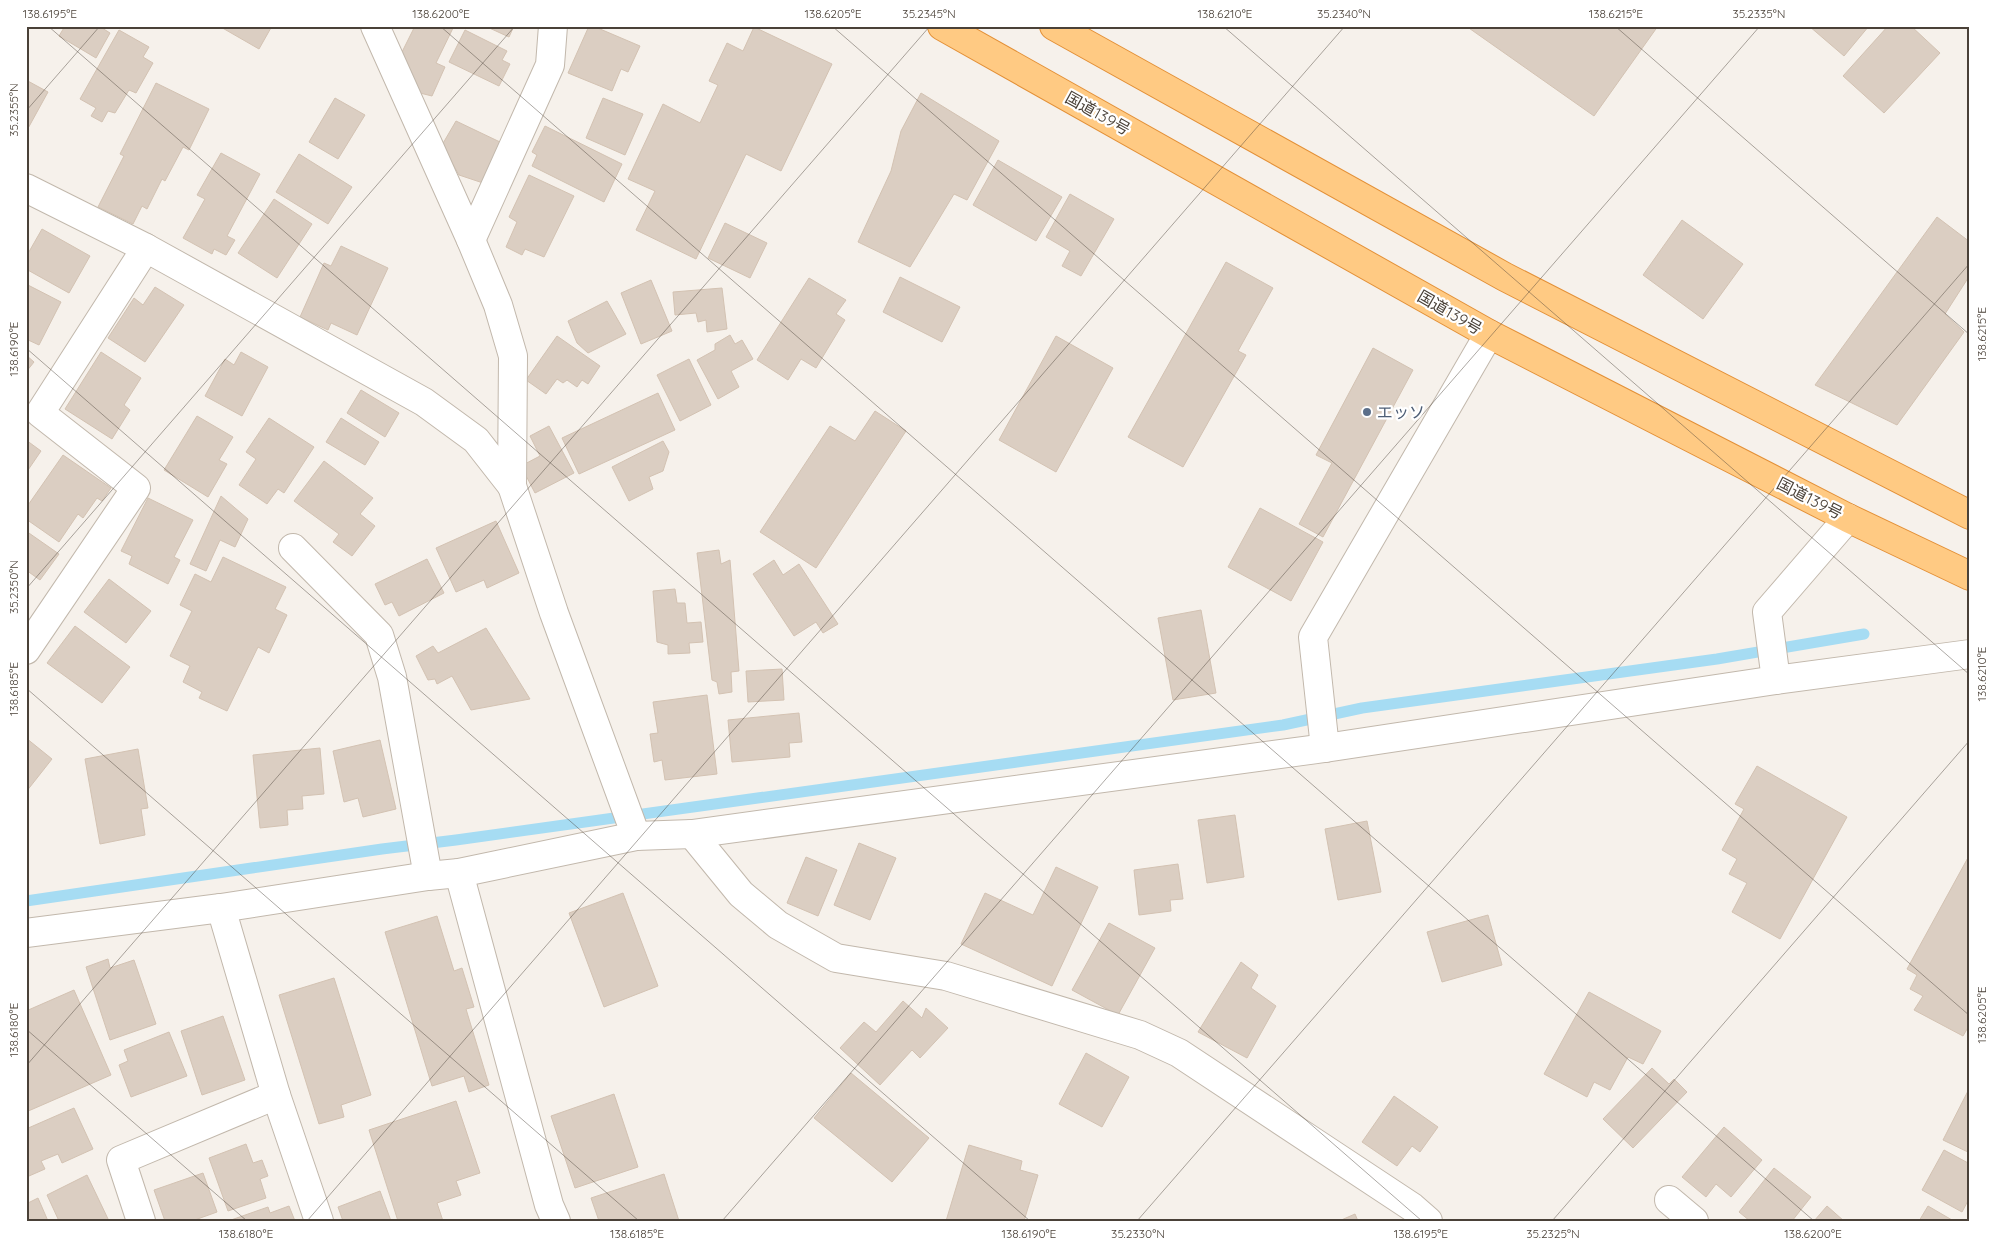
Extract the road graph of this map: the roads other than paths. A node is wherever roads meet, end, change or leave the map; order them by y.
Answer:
1 (375, 26) edge
2 (553, 26) edge
3 (942, 26) edge
4 (1061, 28) edge
5 (32, 200) edge
6 (471, 240) junction
7 (146, 248) junction
8 (1489, 334) junction
9 (512, 486) junction
10 (1970, 515) edge
11 (1848, 518) junction
12 (293, 548) dead end
13 (1970, 576) edge
14 (26, 650) edge
15 (1970, 654) edge
16 (1775, 674) junction
17 (1324, 741) junction
18 (692, 834) junction
19 (636, 835) junction
20 (427, 869) junction
21 (459, 873) junction
22 (221, 908) junction
23 (26, 933) edge
24 (276, 1095) junction
25 (1669, 1200) dead end
26 (141, 1221) edge
27 (319, 1221) edge
28 (556, 1221) edge
29 (1428, 1221) edge
30 (1694, 1221) edge

1 - 6 street
2 - 6 street
3 - 8 highway, 国道139号
4 - 10 highway
5 - 7 street
6 - 9 street
7 - 9 street
7 - 14 street
8 - 11 highway, 国道139号
8 - 17 street
9 - 19 street
11 - 13 highway, 国道139号
11 - 16 street
12 - 20 street
15 - 16 street
16 - 17 street
17 - 18 street
18 - 19 street
18 - 29 street
19 - 21 street
20 - 21 street
20 - 22 street
21 - 28 street
22 - 23 street
22 - 24 street
24 - 26 street
24 - 27 street
25 - 30 street

